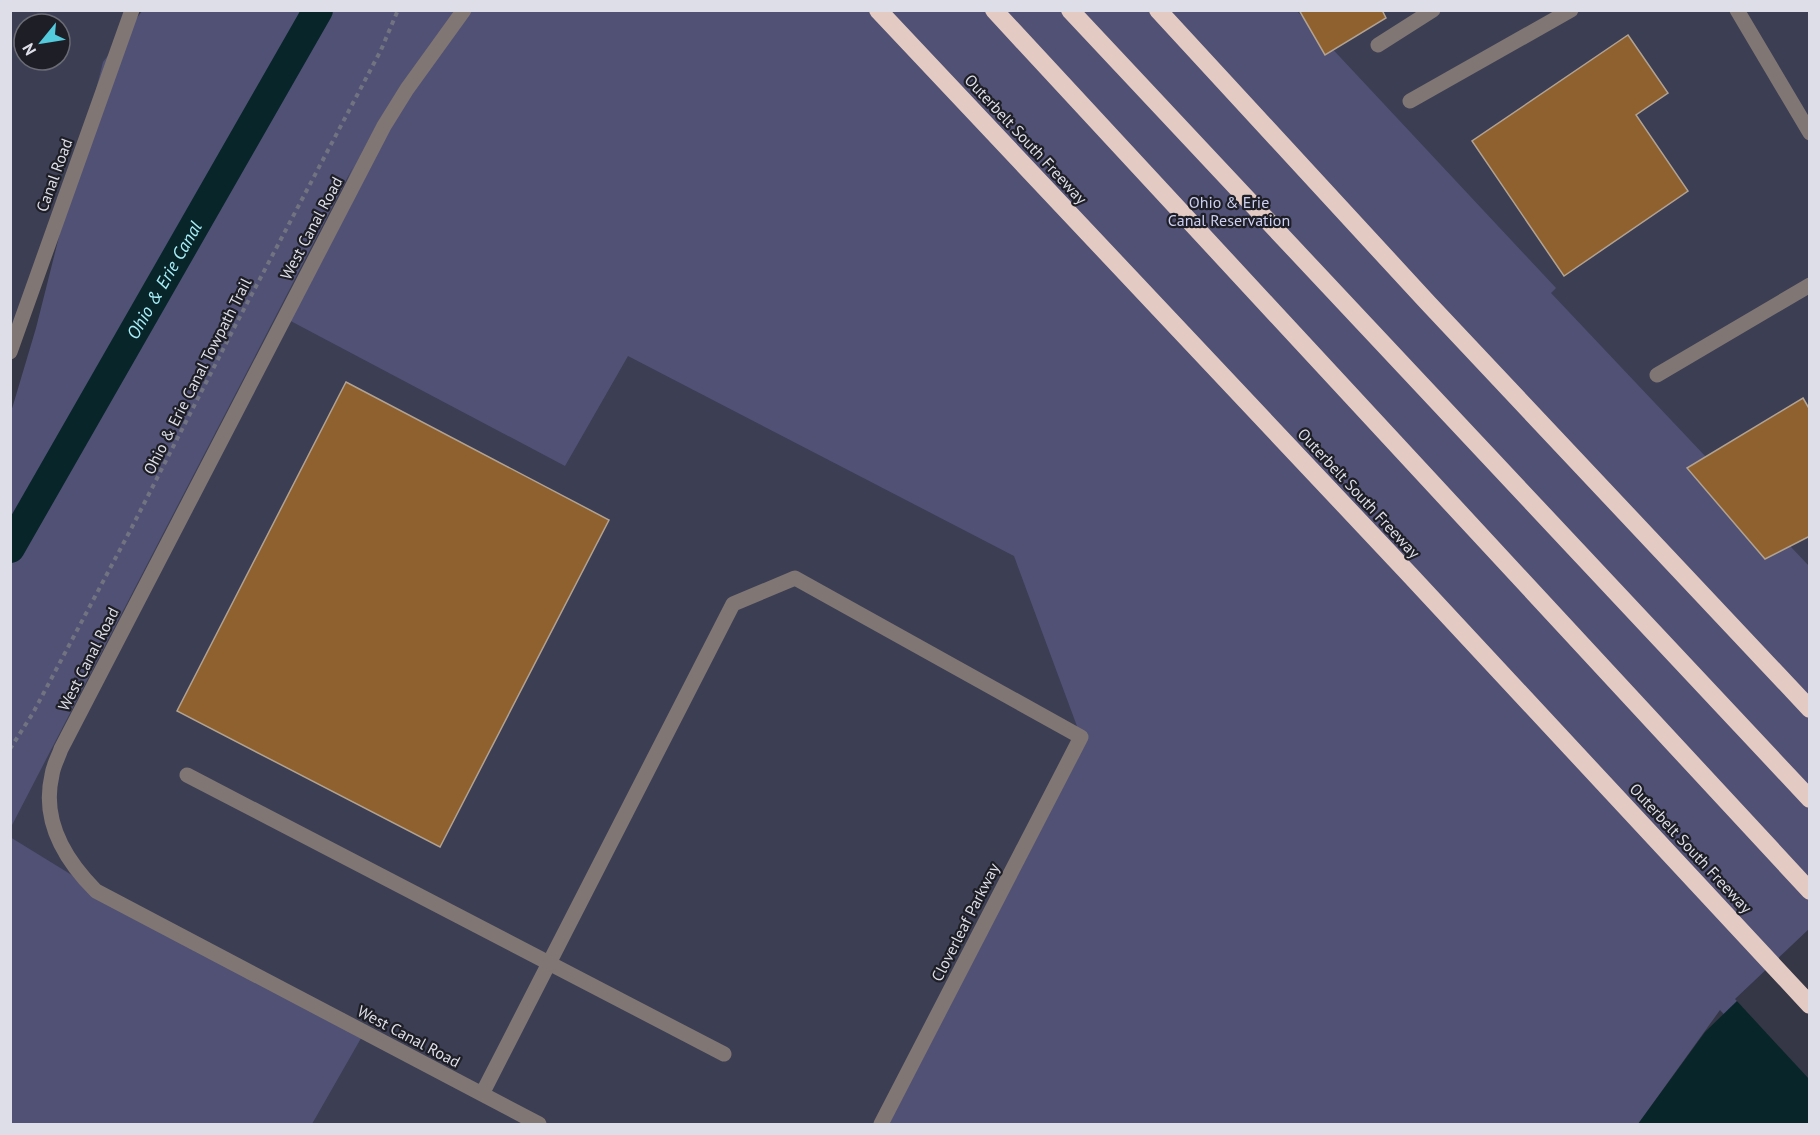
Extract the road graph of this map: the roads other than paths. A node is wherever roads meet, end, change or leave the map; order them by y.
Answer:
1 (132, 10) edge
2 (464, 10) edge
3 (878, 10) edge
4 (994, 10) edge
5 (1070, 10) edge
6 (1158, 10) edge
7 (1433, 10) edge
8 (1571, 10) edge
9 (1737, 10) edge
10 (1378, 45) dead end
11 (1410, 101) dead end
12 (1809, 133) edge
13 (1809, 285) edge
14 (10, 352) edge
15 (1657, 375) dead end
16 (1809, 709) edge
17 (187, 776) dead end
18 (1809, 799) edge
19 (1809, 891) edge
20 (549, 963) junction
21 (1809, 1005) edge
22 (724, 1054) dead end
23 (482, 1094) junction
24 (539, 1125) edge
25 (881, 1125) edge

1 - 14 street, Canal Road
2 - 23 street, West Canal Road
3 - 21 highway, Outerbelt South Freeway
4 - 19 highway
5 - 18 highway
6 - 16 highway
7 - 10 street
8 - 11 street
9 - 12 street
13 - 15 street
17 - 20 street
20 - 22 street
20 - 23 street
20 - 25 street, Cloverleaf Parkway
23 - 24 street, West Canal Road

